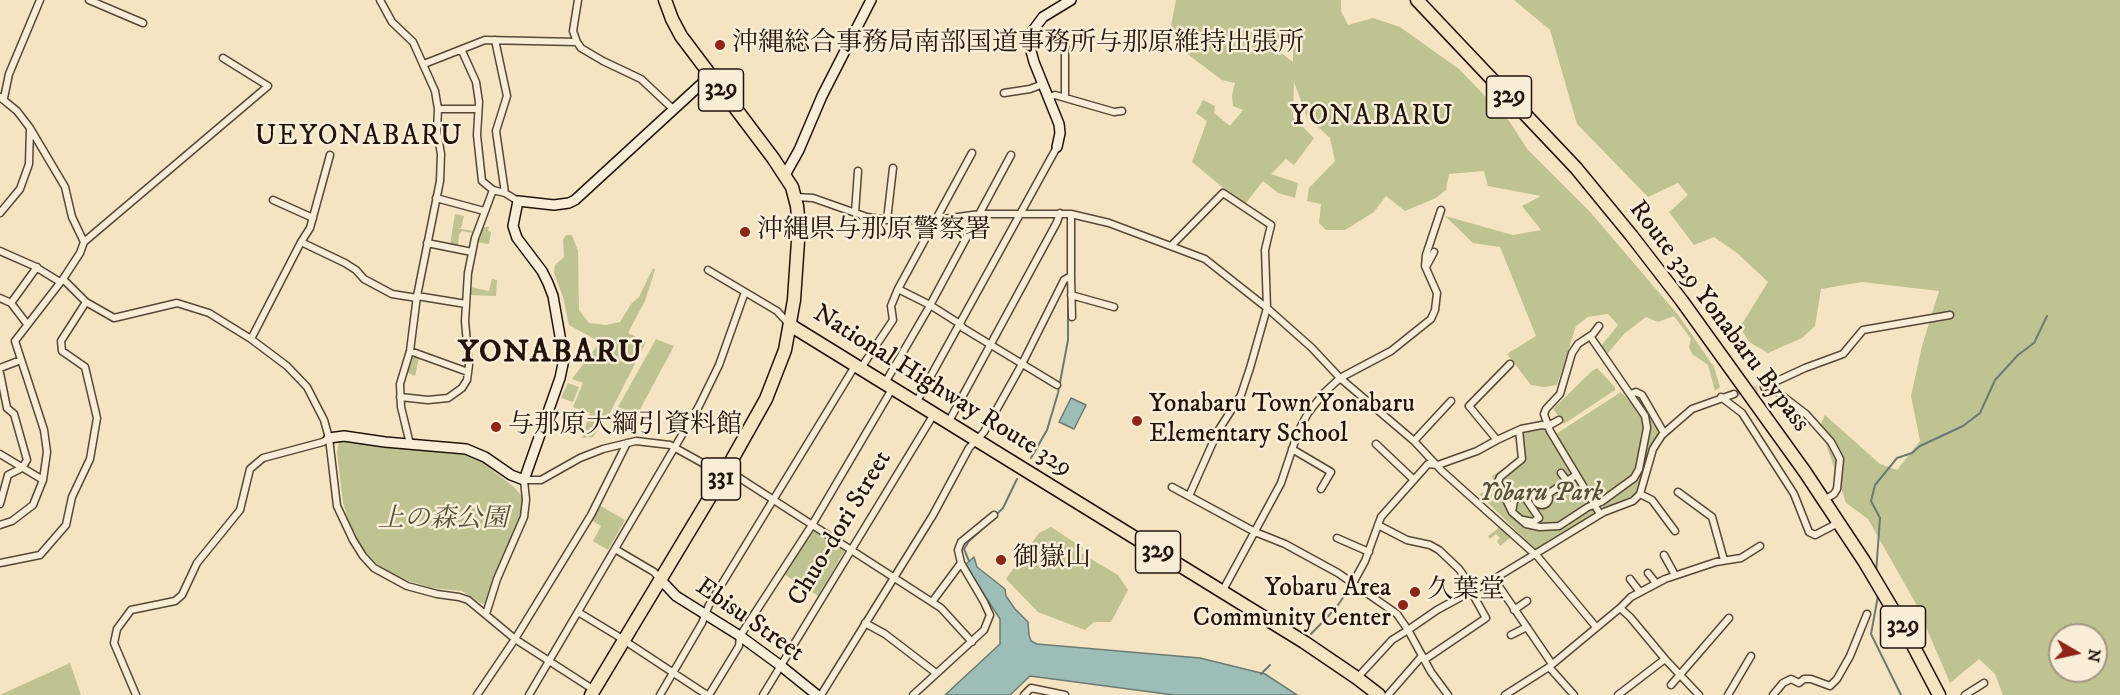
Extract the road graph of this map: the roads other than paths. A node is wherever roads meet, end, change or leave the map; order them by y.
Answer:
1 (40, 0) edge
2 (89, 0) edge
3 (380, 0) edge
4 (578, 0) edge
5 (665, 0) edge
6 (871, 0) edge
7 (1071, 0) edge
8 (1417, 0) edge
9 (143, 23) dead end
10 (495, 40) junction
11 (577, 42) junction
12 (1065, 45) dead end
13 (462, 51) junction
14 (223, 58) dead end
15 (424, 64) junction
16 (710, 76) junction
17 (1043, 84) junction
18 (1004, 93) dead end
19 (1049, 97) junction
20 (1065, 97) junction
21 (2, 98) edge
22 (438, 109) junction
23 (478, 109) junction
24 (673, 109) junction
25 (1122, 111) dead end
26 (30, 128) junction
27 (1057, 147) joint
28 (972, 153) dead end
29 (330, 155) dead end
30 (1011, 155) dead end
31 (893, 168) dead end
32 (858, 171) dead end
33 (784, 175) junction
34 (493, 190) junction
35 (506, 193) junction
36 (796, 197) junction
37 (436, 198) junction
38 (273, 200) dead end
39 (518, 201) junction
40 (1441, 210) dead end
41 (484, 211) junction
42 (0, 213) edge
43 (855, 213) junction
44 (1022, 213) junction
45 (1060, 213) junction
46 (980, 214) junction
47 (1071, 214) junction
48 (313, 218) junction
49 (887, 220) junction
50 (936, 220) junction
51 (84, 242) junction
52 (301, 242) junction
53 (427, 243) junction
54 (1171, 246) junction
55 (0, 251) edge
56 (472, 252) junction
57 (1434, 252) dead end
58 (37, 267) junction
59 (1426, 268) junction
60 (708, 270) dead end
61 (1071, 276) junction
62 (61, 281) junction
63 (898, 289) junction
64 (745, 292) junction
65 (1071, 295) junction
66 (0, 297) edge
67 (417, 297) junction
68 (86, 302) junction
69 (11, 303) junction
70 (466, 304) junction
71 (930, 305) junction
72 (1114, 307) dead end
73 (1267, 308) junction
74 (1950, 315) dead end
75 (1072, 317) dead end
76 (27, 324) junction
77 (960, 324) junction
78 (790, 325) junction
79 (1599, 326) dead end
80 (1590, 336) junction
81 (251, 339) junction
82 (992, 344) junction
83 (410, 351) junction
84 (21, 360) junction
85 (1022, 364) junction
86 (1510, 364) dead end
87 (0, 368) edge
88 (857, 368) junction
89 (468, 372) junction
90 (0, 373) edge
91 (1340, 378) junction
92 (1057, 385) dead end
93 (888, 386) junction
94 (1631, 394) junction
95 (1734, 394) tunnel mouth
96 (400, 397) junction
97 (1720, 398) junction
98 (1451, 401) dead end
99 (916, 403) junction
100 (934, 414) junction
101 (1559, 420) dead end
102 (948, 423) junction
103 (1548, 426) junction
104 (1519, 430) junction
105 (1664, 433) junction
106 (329, 438) junction
107 (976, 440) junction
108 (1497, 440) junction
109 (1414, 441) junction
110 (627, 443) junction
111 (410, 444) junction
112 (1376, 444) dead end
113 (675, 448) junction
114 (1292, 449) junction
115 (0, 454) edge
116 (1438, 465) junction
117 (22, 468) junction
118 (725, 472) junction
119 (1561, 472) dead end
120 (1576, 475) junction
121 (1413, 479) junction
122 (43, 480) junction
123 (524, 480) junction
124 (1567, 481) junction
125 (1172, 487) dead end
126 (1321, 489) dead end
127 (1678, 492) dead end
128 (1548, 494) dead end
129 (1641, 494) junction
130 (1189, 496) junction
131 (773, 500) junction
132 (1824, 500) junction
133 (0, 504) edge
134 (1594, 505) junction
135 (1600, 514) junction
136 (994, 515) dead end
137 (1515, 515) junction
138 (1839, 523) junction
139 (0, 525) edge
140 (812, 525) junction
141 (1378, 525) junction
142 (1559, 526) junction
143 (1675, 531) dead end
144 (1255, 532) junction
145 (1565, 536) junction
146 (1337, 538) dead end
147 (1760, 546) dead end
148 (615, 549) junction
149 (850, 549) junction
150 (1369, 552) junction
151 (1534, 554) junction
152 (1664, 555) dead end
153 (1724, 560) junction
154 (0, 563) edge
155 (961, 563) junction
156 (1648, 573) dead end
157 (1675, 575) junction
158 (894, 576) junction
159 (660, 579) junction
160 (1494, 579) junction
161 (1630, 579) dead end
162 (1353, 583) junction
163 (1656, 583) junction
164 (1222, 591) junction
165 (1472, 591) junction
166 (1640, 592) junction
167 (1527, 601) dead end
168 (932, 602) junction
169 (1620, 608) junction
170 (1515, 610) junction
171 (578, 612) junction
172 (486, 614) junction
173 (705, 614) junction
174 (1867, 614) dead end
175 (1729, 618) dead end
176 (865, 623) junction
177 (1527, 627) junction
178 (1596, 627) junction
179 (1408, 630) junction
180 (1511, 635) dead end
181 (740, 636) junction
182 (515, 639) junction
183 (623, 641) junction
184 (972, 642) junction
185 (1751, 656) dead end
186 (1423, 658) junction
187 (1665, 659) junction
188 (549, 661) junction
189 (781, 666) junction
190 (1550, 666) junction
191 (936, 673) junction
192 (673, 674) junction
193 (1680, 676) junction
194 (1357, 678) junction
195 (1984, 683) dead end
196 (1671, 685) dead end
197 (593, 692) edge
198 (136, 695) edge
199 (477, 695) edge
200 (529, 695) edge
201 (660, 695) edge
202 (708, 695) edge
203 (763, 695) edge
204 (819, 695) edge
205 (913, 695) edge
206 (1024, 695) edge
207 (1065, 695) edge
208 (1379, 695) edge
209 (1388, 695) edge
210 (1448, 695) edge
211 (1505, 695) edge
212 (1574, 695) edge
213 (1618, 695) edge
214 (1699, 695) edge
215 (1728, 695) edge
216 (1773, 695) edge
217 (1939, 695) edge
218 (1965, 695) edge

1 - 21 street
2 - 9 street
3 - 15 street
4 - 11 street
5 - 16 highway, National Highway Route 329 / 329
6 - 33 street
7 - 17 street
8 - 132 highway, Route 329 Yonabaru Bypass / 329
10 - 11 street
10 - 13 street
10 - 35 street
11 - 24 street
12 - 20 street
13 - 15 street
13 - 23 street
14 - 51 street
15 - 22 street
16 - 24 street
16 - 33 highway, National Highway Route 329 / 329
17 - 18 street
17 - 19 street
19 - 20 street
19 - 27 street
20 - 25 street
21 - 26 street
22 - 23 street
22 - 37 street
23 - 34 street
24 - 39 street
26 - 42 street
26 - 51 street
27 - 44 street
28 - 50 street
29 - 48 street
30 - 46 street
31 - 49 street
32 - 43 street
33 - 36 highway, National Highway Route 329 / 329
34 - 35 street
34 - 41 street
35 - 39 street
36 - 43 street
36 - 78 highway, National Highway Route 329 / 329
37 - 41 street
37 - 53 street
38 - 48 street
39 - 123 street
40 - 59 street
41 - 56 street
43 - 49 street
44 - 45 street
44 - 46 street
44 - 77 street
45 - 47 street
45 - 82 street
46 - 50 street
46 - 71 street
47 - 54 street
47 - 61 street
48 - 52 street
49 - 50 street
50 - 63 street
51 - 62 street
52 - 67 street
52 - 81 street
53 - 56 street
53 - 67 street
54 - 73 street
54 - 73 street
55 - 58 street
56 - 70 street
57 - 59 street
58 - 62 street
58 - 69 street
59 - 91 street
60 - 64 street
61 - 65 street
61 - 85 street
62 - 68 street
62 - 76 street
63 - 71 street
63 - 88 street
64 - 78 street
64 - 113 street
65 - 72 street
65 - 75 street
66 - 69 street
67 - 70 street
67 - 83 street
68 - 81 street
68 - 154 street
69 - 76 street
70 - 89 street
71 - 77 street
71 - 93 street
73 - 91 street
73 - 130 street
74 - 132 street
76 - 84 street
77 - 82 street
77 - 99 street
78 - 88 highway, National Highway Route 329 / 329
78 - 118 highway, 331
79 - 80 street
80 - 94 street
80 - 103 street
81 - 106 street
82 - 85 street
82 - 102 street
83 - 89 street
83 - 96 street
84 - 87 street
84 - 122 street
85 - 92 street
85 - 107 street
86 - 108 street
88 - 93 highway, National Highway Route 329 / 329
88 - 131 street
89 - 96 street
90 - 117 street
91 - 109 street
91 - 114 street
93 - 99 highway, National Highway Route 329 / 329
93 - 140 street
94 - 105 street
94 - 134 street
95 - 97 street
96 - 111 street
97 - 105 street
97 - 138 street
98 - 109 street
99 - 100 highway, National Highway Route 329 / 329
100 - 102 highway, National Highway Route 329 / 329
100 - 149 street, Chuo-dori Street
101 - 103 street
102 - 107 highway, National Highway Route 329 / 329
103 - 104 street
103 - 120 street
104 - 108 street
104 - 137 street
105 - 129 street
106 - 111 street
106 - 172 street
106 - 198 street
107 - 158 street
107 - 164 highway, National Highway Route 329 / 329
108 - 116 street
109 - 116 street
110 - 113 street
110 - 123 street
110 - 182 street
111 - 123 street
112 - 121 street
113 - 118 street
113 - 148 street
114 - 126 street
114 - 144 street
115 - 117 street
116 - 121 street
116 - 151 street
117 - 122 street
117 - 133 street
118 - 131 street
118 - 159 highway, 331
119 - 124 street
120 - 124 street
120 - 134 street
121 - 141 street
122 - 139 street
123 - 172 street
124 - 128 street
125 - 130 street
127 - 153 street
129 - 135 street
129 - 143 street
130 - 144 street
131 - 140 street
131 - 173 street
132 - 138 highway, Route 329 Yonabaru Bypass / 329
134 - 135 street
134 - 142 street
135 - 145 street
136 - 155 street
137 - 137 street
137 - 142 street
138 - 217 highway, Route 329 Yonabaru Bypass / 329
140 - 149 street
140 - 181 street
141 - 150 street
141 - 165 street
142 - 145 street
144 - 162 street
144 - 164 street
145 - 151 street
146 - 150 street
147 - 153 street
148 - 159 street
148 - 171 street
149 - 158 street
149 - 189 street, Chuo-dori Street
150 - 162 street
151 - 160 street
151 - 178 street
152 - 157 street
153 - 157 street
155 - 168 street
155 - 184 street
156 - 163 street
157 - 163 street
158 - 168 street
158 - 176 street
159 - 173 street, Ebisu Street
159 - 183 highway, 331
160 - 165 street
160 - 170 street
161 - 166 street
162 - 179 street
163 - 166 street
164 - 194 highway, National Highway Route 329 / 329
165 - 179 street
165 - 186 street
166 - 169 street
167 - 170 street
168 - 184 street
169 - 178 street
169 - 187 street
170 - 177 street
171 - 183 street
171 - 188 street
172 - 182 street
173 - 181 street, Ebisu Street
173 - 192 street
174 - 216 street
175 - 193 street
176 - 191 street
176 - 204 street
177 - 180 street
177 - 190 street
178 - 190 street
179 - 186 street
179 - 194 street
181 - 189 street, Ebisu Street
181 - 202 street
182 - 188 street
182 - 199 street
183 - 192 street
183 - 197 highway, 331
184 - 191 street
185 - 215 street
186 - 209 street
186 - 210 street
187 - 193 street
187 - 213 street
188 - 197 street
188 - 200 street
189 - 203 street, Chuo-dori Street
189 - 204 street, Ebisu Street
190 - 211 street
190 - 212 street
191 - 205 street
192 - 201 street
192 - 202 street
193 - 196 street
193 - 214 street
194 - 208 highway, National Highway Route 329 / 329
195 - 218 street
206 - 207 street

